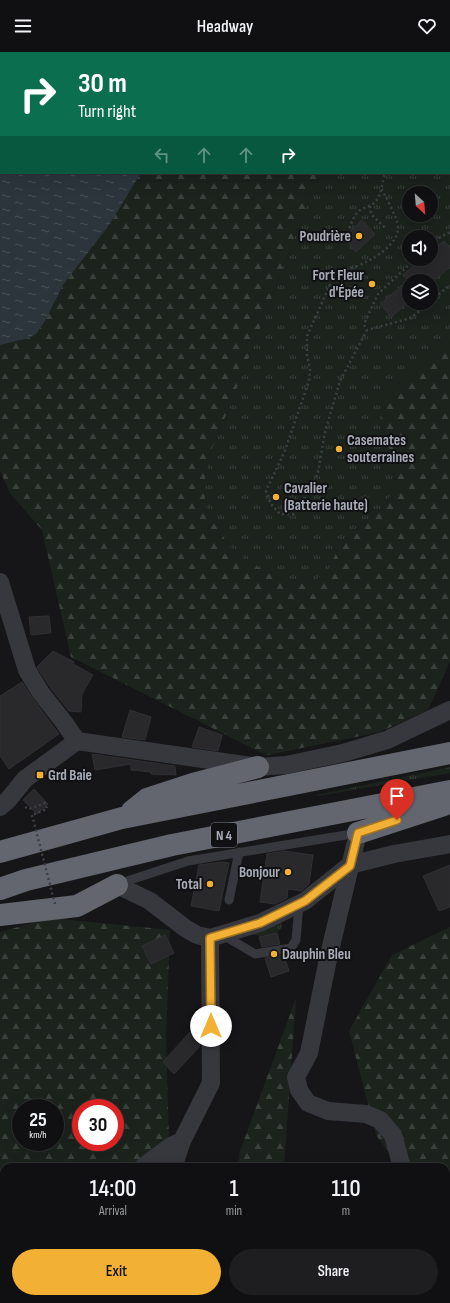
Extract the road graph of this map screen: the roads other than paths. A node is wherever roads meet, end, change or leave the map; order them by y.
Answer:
1 (0, 582) edge
2 (450, 710) edge
3 (77, 741) junction
4 (450, 753) edge
5 (258, 767) junction
6 (450, 791) edge
7 (450, 803) edge
8 (0, 807) edge
9 (122, 818) junction
10 (358, 833) junction
11 (450, 844) edge
12 (0, 852) edge
13 (239, 852) junction
14 (350, 866) junction
15 (117, 885) junction
16 (0, 889) edge
17 (229, 900) dead end
18 (299, 904) junction
19 (0, 915) edge
20 (217, 937) junction
21 (182, 1140) junction
22 (148, 1163) edge
23 (174, 1163) edge
24 (401, 1163) edge

1 - 3 street
2 - 5 street
3 - 5 street
3 - 8 street
4 - 9 highway, N 4
5 - 9 highway
6 - 16 highway, N 4
7 - 10 highway
9 - 12 highway, N 4
10 - 13 lane
10 - 14 street
11 - 14 street
13 - 15 lane
13 - 17 lane
14 - 18 street
14 - 24 street
15 - 19 highway
15 - 20 street
18 - 20 street
18 - 20 lane
20 - 21 street
21 - 22 street
21 - 23 street

